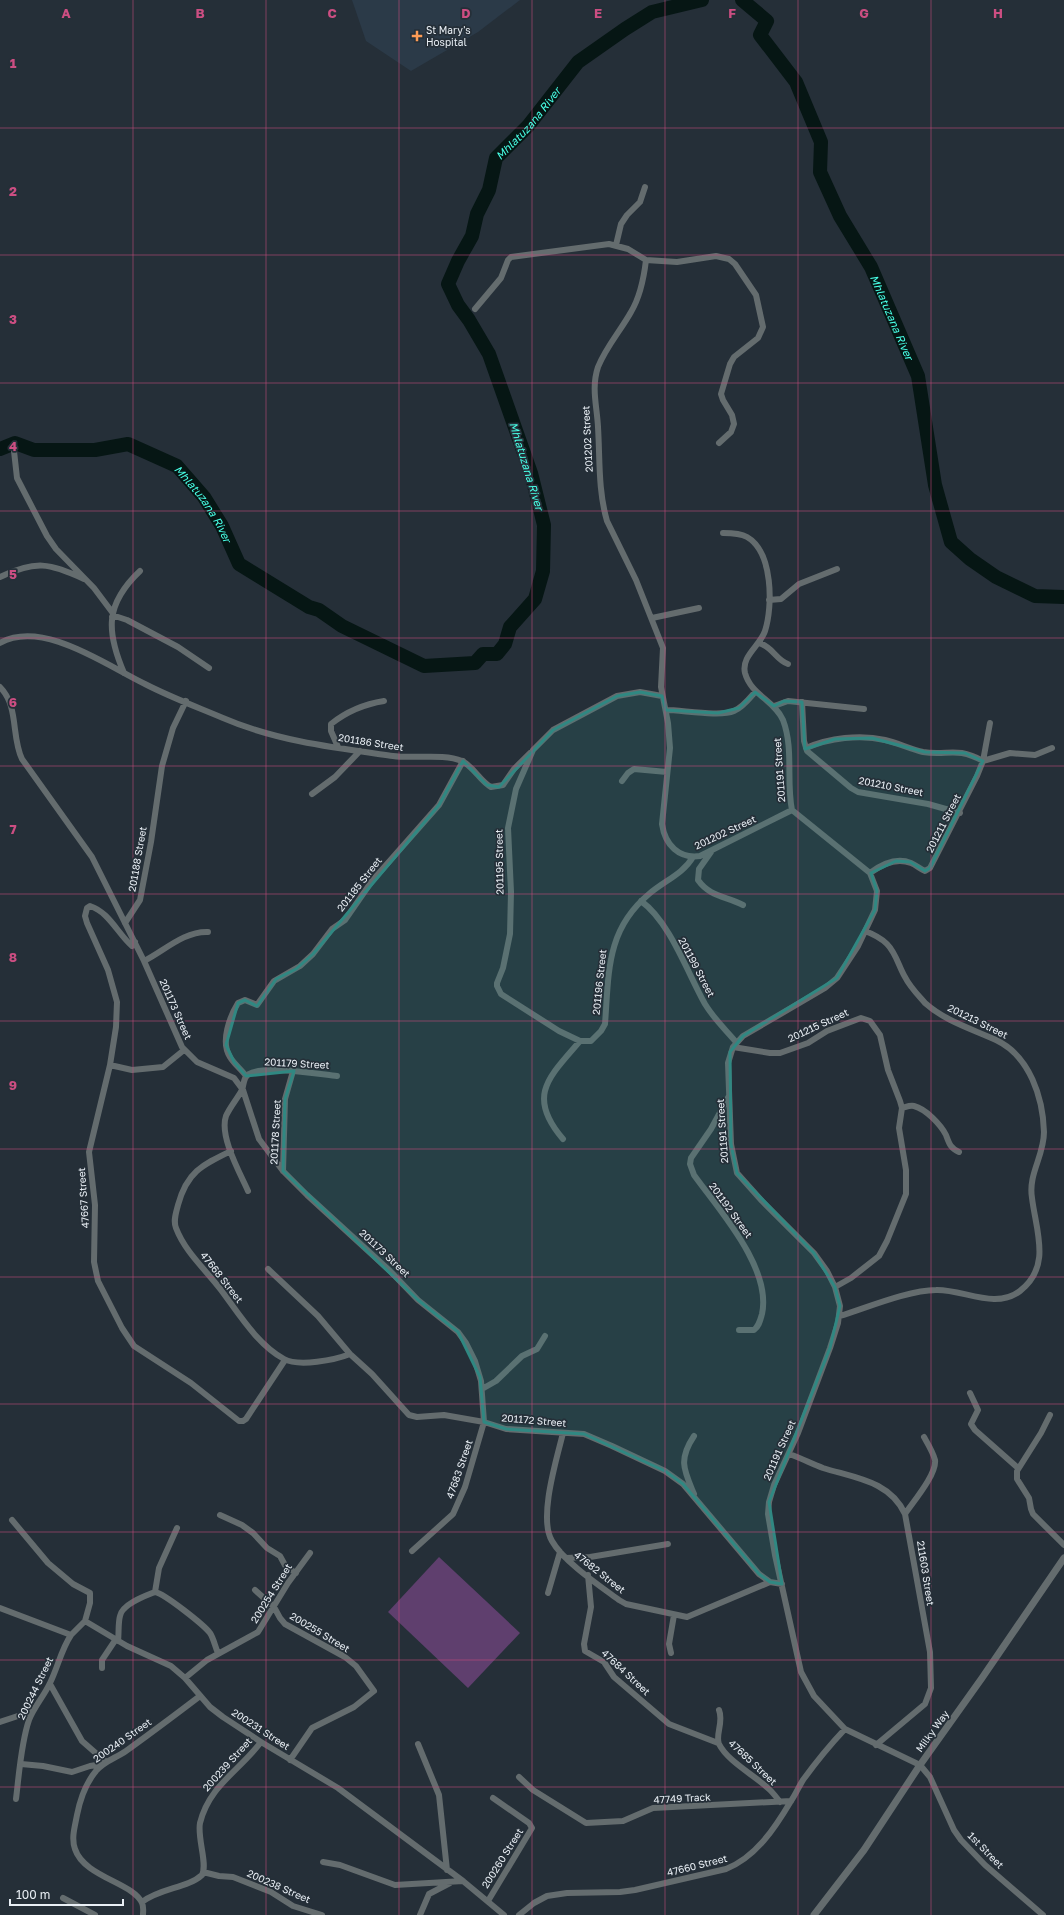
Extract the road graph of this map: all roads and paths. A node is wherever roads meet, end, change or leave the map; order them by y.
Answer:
1 (645, 187) dead end
2 (616, 245) junction
3 (646, 260) junction
4 (475, 309) dead end
5 (719, 443) dead end
6 (14, 451) dead end
7 (723, 533) dead end
8 (837, 569) dead end
9 (140, 571) dead end
10 (0, 577) edge
11 (86, 580) junction
12 (769, 600) junction
13 (699, 608) dead end
14 (112, 615) junction
15 (652, 618) junction
16 (0, 643) edge
17 (759, 643) junction
18 (788, 664) dead end
19 (209, 668) dead end
20 (124, 673) junction
21 (0, 687) edge
22 (755, 692) junction
23 (662, 696) junction
24 (186, 701) junction
25 (384, 701) dead end
26 (802, 702) junction
27 (774, 706) junction
28 (864, 709) dead end
29 (666, 710) junction
30 (990, 723) dead end
31 (338, 747) junction
32 (806, 748) junction
33 (1052, 748) dead end
34 (533, 750) junction
35 (360, 751) junction
36 (462, 761) junction
37 (983, 761) junction
38 (667, 772) junction
39 (622, 780) dead end
40 (312, 794) dead end
41 (792, 810) junction
42 (960, 813) junction
43 (712, 851) junction
44 (693, 857) junction
45 (870, 874) junction
46 (641, 901) junction
47 (743, 905) dead end
48 (125, 923) junction
49 (865, 931) junction
50 (208, 932) dead end
51 (135, 942) junction
52 (144, 961) junction
53 (580, 1041) junction
54 (734, 1045) junction
55 (184, 1050) junction
56 (110, 1065) junction
57 (294, 1071) junction
58 (246, 1076) junction
59 (337, 1076) dead end
60 (243, 1088) junction
61 (730, 1094) junction
62 (902, 1108) junction
63 (563, 1139) dead end
64 (231, 1151) junction
65 (958, 1152) dead end
66 (283, 1172) junction
67 (248, 1191) dead end
68 (268, 1269) dead end
69 (835, 1287) junction
70 (840, 1316) junction
71 (739, 1330) dead end
72 (545, 1336) dead end
73 (350, 1354) junction
74 (285, 1360) junction
75 (482, 1389) junction
76 (970, 1394) dead end
77 (1050, 1415) dead end
78 (484, 1422) junction
79 (563, 1433) junction
80 (694, 1436) dead end
81 (924, 1437) dead end
82 (789, 1454) junction
83 (1018, 1468) junction
84 (696, 1499) junction
85 (906, 1514) junction
86 (220, 1515) dead end
87 (12, 1520) dead end
88 (177, 1528) dead end
89 (668, 1544) dead end
90 (1064, 1545) edge
91 (412, 1551) dead end
92 (560, 1552) junction
93 (310, 1553) dead end
94 (566, 1558) junction
95 (1064, 1558) edge
96 (296, 1573) junction
97 (588, 1576) junction
98 (770, 1582) junction
99 (782, 1584) junction
100 (255, 1590) dead end
101 (155, 1592) junction
102 (548, 1593) dead end
103 (274, 1607) junction
104 (0, 1608) edge
105 (674, 1615) junction
106 (84, 1621) junction
107 (71, 1635) junction
108 (117, 1640) junction
109 (218, 1653) junction
110 (671, 1653) dead end
111 (102, 1668) dead end
112 (185, 1678) junction
113 (50, 1684) junction
114 (200, 1696) junction
115 (719, 1710) dead end
116 (33, 1711) junction
117 (0, 1722) edge
118 (845, 1729) junction
119 (261, 1742) junction
120 (718, 1743) junction
121 (418, 1744) dead end
122 (876, 1745) junction
123 (290, 1760) junction
124 (104, 1763) junction
125 (21, 1764) junction
126 (920, 1765) junction
127 (519, 1776) dead end
128 (493, 1798) dead end
129 (16, 1799) dead end
130 (791, 1801) junction
131 (780, 1802) junction
132 (323, 1862) dead end
133 (447, 1870) junction
134 (204, 1872) junction
135 (463, 1881) junction
136 (453, 1882) junction
137 (63, 1898) dead end
138 (488, 1901) junction
139 (142, 1902) junction
140 (95, 1915) edge
141 (143, 1915) edge
142 (322, 1915) edge
143 (420, 1915) edge
144 (504, 1915) edge
145 (519, 1915) edge
146 (814, 1915) edge
147 (1043, 1915) edge

1 - 2 street
2 - 3 street
2 - 4 street
3 - 5 street
3 - 15 street, 201202 Street
6 - 11 street
7 - 12 street, 201191 Street
8 - 12 street
9 - 14 street
10 - 11 street
11 - 14 street
12 - 17 street, 201191 Street
13 - 15 street
14 - 19 street
14 - 20 street
15 - 23 street, 201202 Street
16 - 20 street, 201186 Street
17 - 18 street
17 - 22 street, 201191 Street
20 - 24 street, 201186 Street
21 - 48 street, 201173 Street
22 - 27 street, 201191 Street
22 - 29 street
23 - 29 street, 201202 Street
23 - 34 street, 201195 Street
24 - 31 street, 201186 Street
24 - 48 street, 201188 Street
25 - 31 street
26 - 27 street
26 - 28 street
26 - 32 street
27 - 41 street, 201191 Street
29 - 38 street, 201202 Street
30 - 37 street, 201211 Street
31 - 35 street, 201186 Street
32 - 37 street
32 - 42 street, 201210 Street
33 - 37 street
34 - 36 street
34 - 53 street, 201195 Street
35 - 36 street, 201186 Street
35 - 40 street
36 - 58 street, 201185 Street
37 - 42 street, 201211 Street
38 - 39 street
38 - 44 street, 201202 Street
41 - 43 street, 201202 Street
41 - 45 street, 201191 Street
42 - 45 street, 201211 Street
43 - 44 street, 201202 Street
43 - 47 street
44 - 46 street, 201196 Street
45 - 49 street
46 - 53 street, 201196 Street
46 - 54 street, 201199 Street
48 - 51 street, 201173 Street
49 - 54 street
49 - 70 street, 201213 Street
50 - 52 street
51 - 52 street, 201173 Street
51 - 56 street, 47667 Street
52 - 55 street, 201173 Street
53 - 63 street
54 - 61 street, 201191 Street
54 - 62 street, 201215 Street
55 - 56 street
55 - 60 street, 201173 Street
56 - 74 street, 47667 Street
57 - 58 street, 201179 Street
57 - 59 street, 201179 Street
57 - 66 street, 201178 Street
58 - 60 street
60 - 64 street
60 - 66 street, 201173 Street
61 - 69 street, 201191 Street
61 - 71 street, 201192 Street
62 - 65 street
62 - 69 street, 201215 Street
64 - 67 street
64 - 74 street, 47668 Street
66 - 75 street, 201173 Street
68 - 73 street, 201172 Street
69 - 70 street, 201191 Street
70 - 82 street, 201191 Street
72 - 75 street
73 - 74 street
73 - 78 street, 201172 Street
75 - 78 street, 201173 Street
76 - 83 street
77 - 83 street
78 - 79 street, 201172 Street
78 - 91 street, 47683 Street
79 - 84 street, 201172 Street
79 - 92 street, 47682 Street
80 - 84 street
81 - 85 street
82 - 85 street, 211603 Street
82 - 99 street, 201191 Street
83 - 90 street
84 - 98 street, 201172 Street
85 - 122 street, 211603 Street
86 - 96 street
87 - 106 street
88 - 101 street
89 - 94 street
92 - 94 street, 47682 Street
92 - 102 street
93 - 96 street, 200254 Street
94 - 97 street, 47682 Street
95 - 126 street, Milky Way
96 - 103 street, 200254 Street
97 - 105 street, 47682 Street
97 - 120 street, 47684 Street
98 - 99 street
98 - 105 street, 47682 Street
99 - 118 street, 201191 Street
100 - 103 street, 200255 Street
101 - 108 street
101 - 109 street
103 - 109 street, 200254 Street
103 - 123 street, 200255 Street
104 - 107 street
105 - 110 street
106 - 107 street
106 - 108 street, 200231 Street
107 - 113 street, 200244 Street
108 - 111 street
108 - 112 street, 200231 Street
109 - 112 street, 200254 Street
112 - 114 street, 200231 Street
113 - 116 street, 200244 Street
113 - 124 street
114 - 119 street, 200231 Street
114 - 124 street, 200240 Street
115 - 120 street, 47685 Street
116 - 117 street
116 - 125 street, 200244 Street
118 - 122 street, 201191 Street
118 - 130 street, 47660 Street
119 - 123 street, 200231 Street
119 - 134 street, 200239 Street
120 - 131 street, 47685 Street
121 - 133 street
122 - 126 street, 201191 Street
123 - 133 street, 200231 Street
124 - 125 street
124 - 139 street, 200240 Street
125 - 129 street, 200244 Street
126 - 146 street, Milky Way
126 - 147 street, 1st Street
127 - 131 street, 47749 Track
128 - 138 street, 200260 Street
130 - 131 street, 47749 Track
130 - 145 street, 47660 Street
132 - 136 street
133 - 135 street, 200231 Street
134 - 139 street
134 - 142 street, 200238 Street
135 - 136 street
135 - 138 street, 200231 Street
136 - 143 street
137 - 140 street
138 - 144 street, 200231 Street
139 - 141 street

